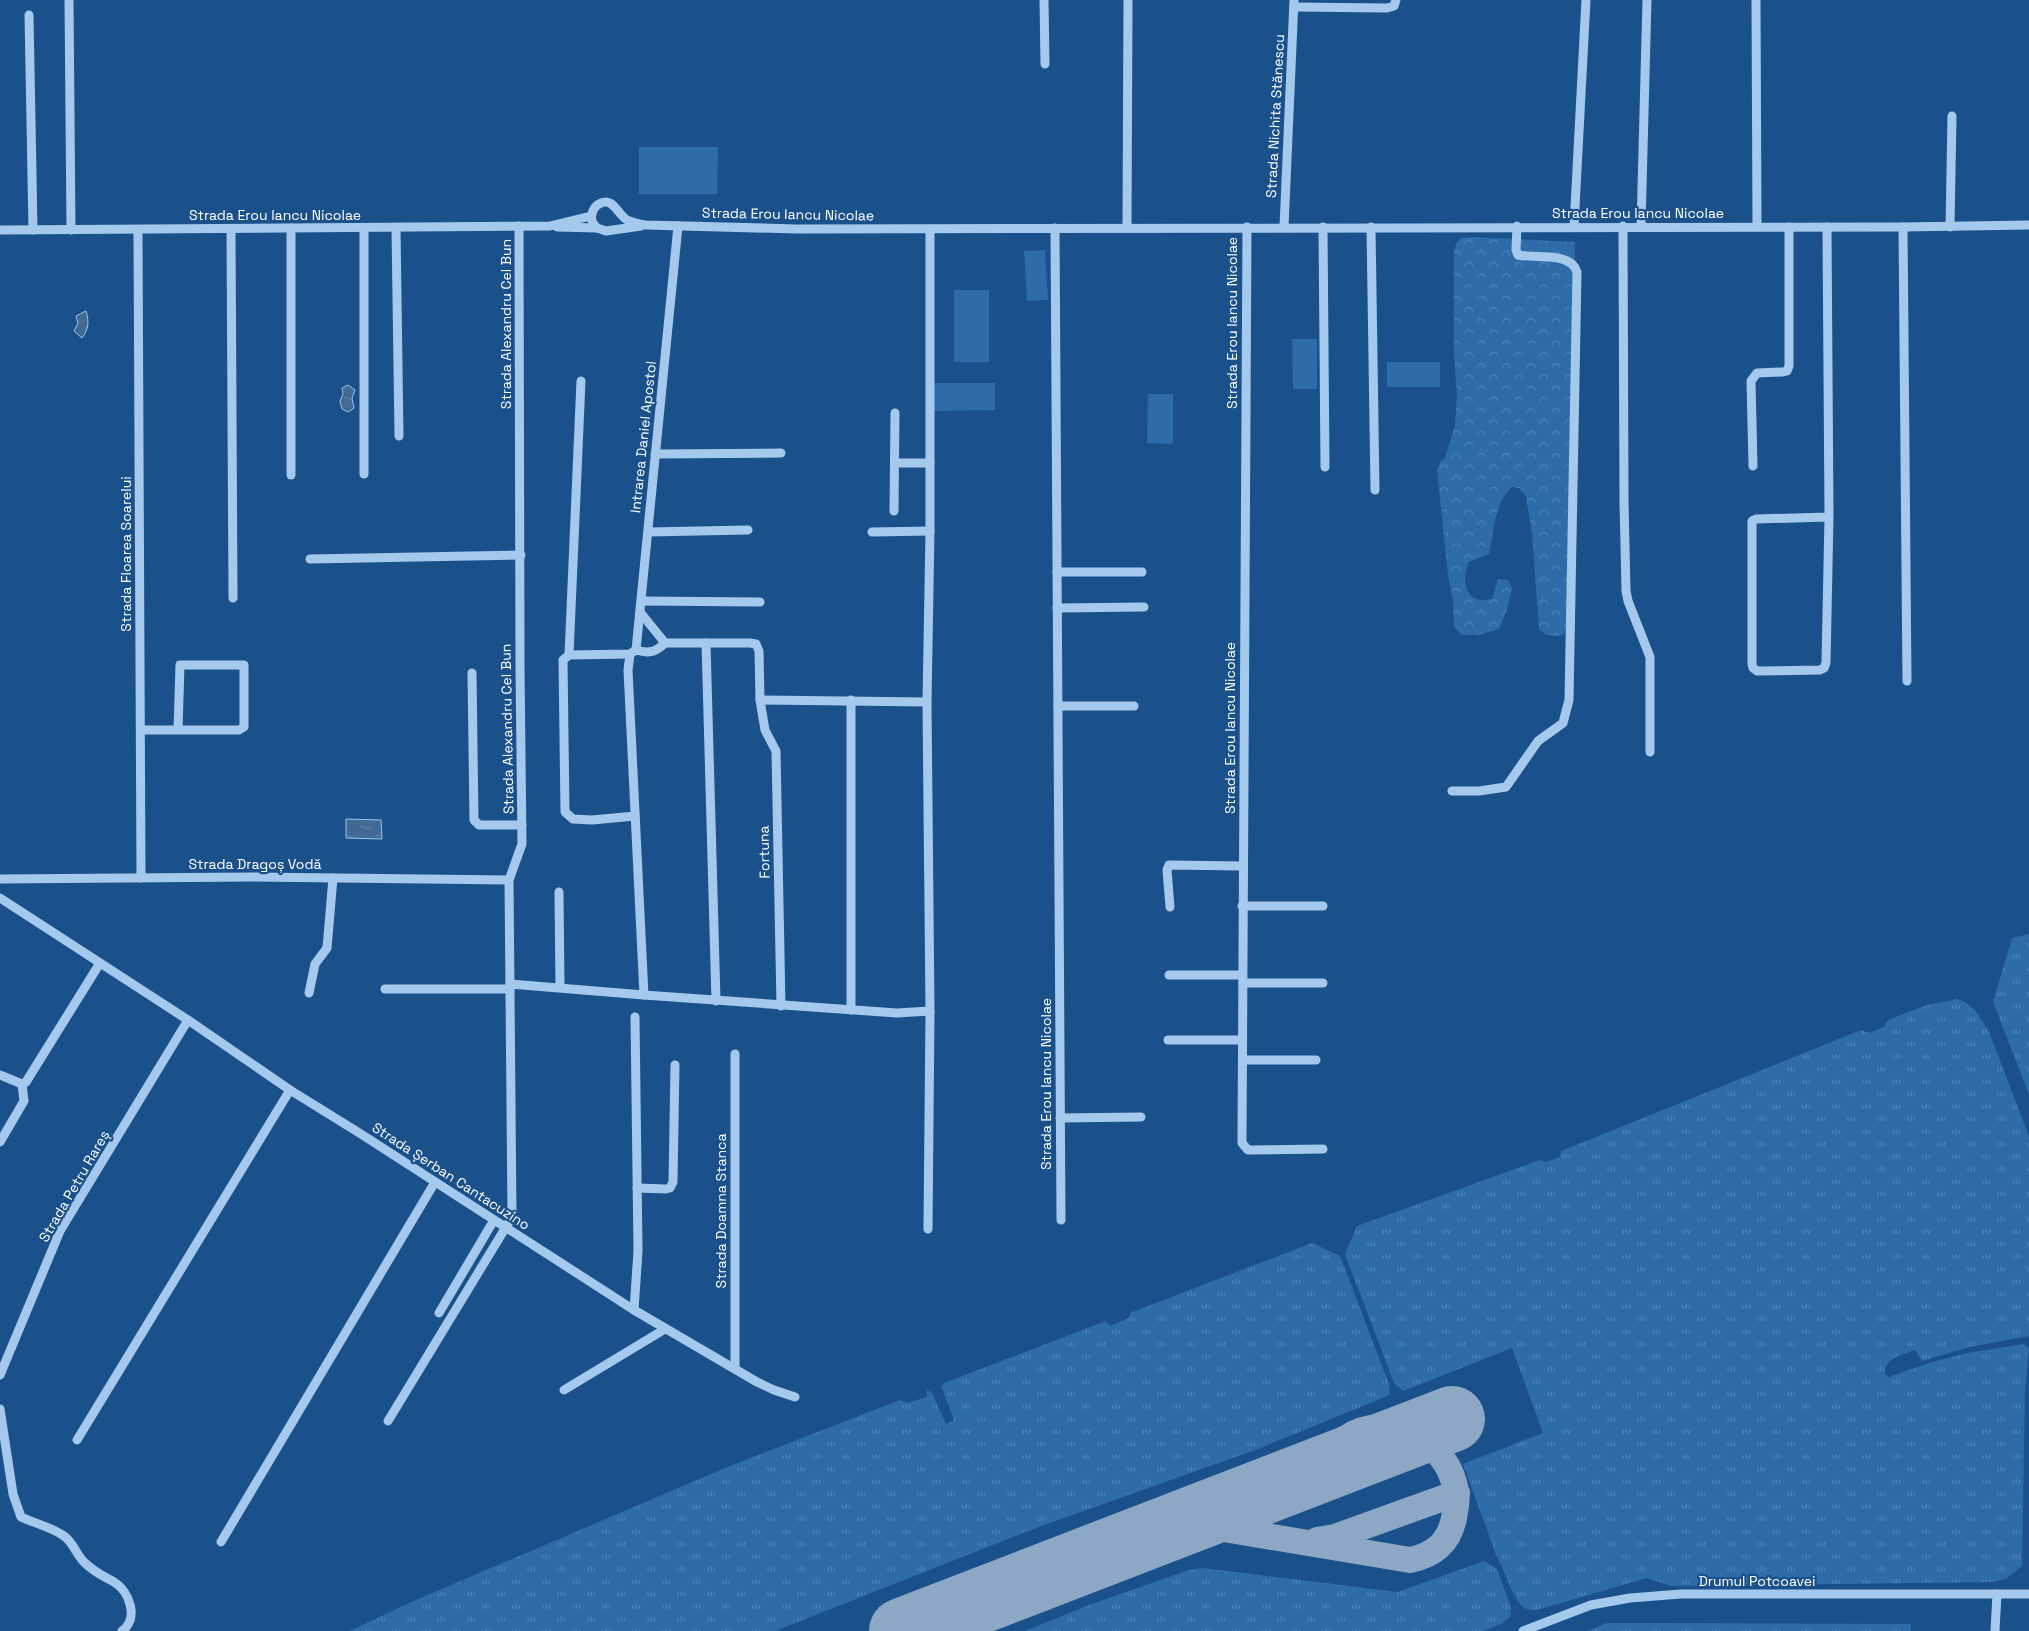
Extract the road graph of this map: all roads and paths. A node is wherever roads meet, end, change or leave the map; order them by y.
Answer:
1 (69, 0) edge
2 (1044, 0) edge
3 (1128, 0) edge
4 (1396, 0) edge
5 (1586, 0) edge
6 (1647, 0) edge
7 (1756, 0) edge
8 (1294, 4) edge
9 (29, 15) dead end
10 (1046, 64) dead end
11 (1952, 116) dead end
12 (619, 214) junction
13 (591, 216) junction
14 (2029, 225) edge
15 (519, 226) junction
16 (550, 226) junction
17 (646, 226) junction
18 (678, 226) junction
19 (1517, 226) junction
20 (1574, 226) junction
21 (1624, 226) junction
22 (1641, 226) junction
23 (1757, 226) junction
24 (1950, 226) junction
25 (1247, 227) junction
26 (1284, 227) junction
27 (1323, 227) junction
28 (1371, 227) junction
29 (1789, 227) junction
30 (1827, 227) junction
31 (1903, 227) junction
32 (291, 228) junction
33 (364, 228) junction
34 (396, 228) junction
35 (597, 228) junction
36 (1056, 228) junction
37 (1127, 228) junction
38 (231, 229) junction
39 (930, 229) junction
40 (0, 230) edge
41 (33, 230) junction
42 (71, 230) junction
43 (138, 230) junction
44 (610, 230) junction
45 (581, 382) dead end
46 (895, 413) dead end
47 (399, 436) dead end
48 (782, 453) dead end
49 (655, 454) junction
50 (895, 463) junction
51 (930, 463) junction
52 (1753, 466) dead end
53 (1325, 467) dead end
54 (364, 474) dead end
55 (291, 475) dead end
56 (1375, 490) dead end
57 (894, 511) dead end
58 (1829, 517) junction
59 (748, 530) dead end
60 (930, 531) junction
61 (648, 532) junction
62 (872, 532) dead end
63 (521, 555) junction
64 (310, 559) dead end
65 (1057, 572) junction
66 (1142, 572) dead end
67 (233, 598) dead end
68 (641, 600) junction
69 (760, 602) dead end
70 (1144, 607) dead end
71 (1057, 608) junction
72 (640, 612) junction
73 (665, 643) junction
74 (706, 643) junction
75 (633, 652) junction
76 (569, 655) junction
77 (472, 673) dead end
78 (1907, 682) dead end
79 (760, 700) junction
80 (851, 700) junction
81 (927, 702) junction
82 (1058, 706) junction
83 (1134, 706) dead end
84 (141, 730) junction
85 (178, 730) junction
86 (1650, 752) dead end
87 (1452, 791) dead end
88 (635, 816) junction
89 (522, 825) junction
90 (1242, 866) junction
91 (141, 878) junction
92 (333, 878) junction
93 (0, 879) edge
94 (509, 880) junction
95 (559, 892) dead end
96 (0, 898) edge
97 (1242, 906) junction
98 (1323, 906) dead end
99 (1170, 907) dead end
100 (100, 963) junction
101 (1169, 976) dead end
102 (1242, 979) junction
103 (1323, 983) dead end
104 (510, 986) junction
105 (560, 987) junction
106 (385, 989) dead end
107 (309, 993) dead end
108 (644, 995) junction
109 (716, 1001) junction
110 (780, 1006) junction
111 (851, 1010) junction
112 (930, 1011) junction
113 (635, 1017) dead end
114 (188, 1020) junction
115 (1168, 1040) dead end
116 (1242, 1040) junction
117 (735, 1054) dead end
118 (1242, 1060) junction
119 (1316, 1060) dead end
120 (675, 1065) dead end
121 (0, 1075) edge
122 (22, 1084) junction
123 (290, 1090) junction
124 (1141, 1117) dead end
125 (1060, 1118) junction
126 (0, 1142) edge
127 (1323, 1149) dead end
128 (435, 1182) junction
129 (637, 1188) junction
130 (494, 1220) junction
131 (1061, 1220) dead end
132 (506, 1228) junction
133 (928, 1229) dead end
134 (634, 1310) junction
135 (438, 1313) dead end
136 (665, 1329) junction
137 (735, 1368) junction
138 (0, 1375) edge
139 (564, 1390) dead end
140 (795, 1397) dead end
141 (0, 1409) edge
142 (388, 1421) dead end
143 (78, 1440) dead end
144 (220, 1542) dead end
145 (1997, 1594) junction
146 (2029, 1594) edge
147 (122, 1631) edge
148 (1523, 1631) edge
149 (1995, 1631) edge

1 - 42 street
2 - 10 street
3 - 37 street
4 - 8 street, Strada Nichita Stănescu
5 - 20 street
6 - 22 street
7 - 23 street
8 - 26 street, Strada Nichita Stănescu
9 - 41 street
11 - 24 street
12 - 13 street, Strada Erou Iancu Nicolae
12 - 17 street, Strada Erou Iancu Nicolae
12 - 44 street
13 - 16 street, Strada Erou Iancu Nicolae
13 - 35 street
14 - 24 street, Strada Erou Iancu Nicolae
15 - 16 street, Strada Erou Iancu Nicolae
15 - 34 street, Strada Erou Iancu Nicolae
15 - 63 street, Strada Alexandru Cel Bun
16 - 35 street, Strada Erou Iancu Nicolae
17 - 18 street, Strada Erou Iancu Nicolae
17 - 44 street, Strada Erou Iancu Nicolae
18 - 39 street, Strada Erou Iancu Nicolae
18 - 49 street, Intrarea Daniel Apostol
19 - 20 street, Strada Erou Iancu Nicolae
19 - 28 street, Strada Erou Iancu Nicolae
19 - 87 street
20 - 21 street, Strada Erou Iancu Nicolae
21 - 22 street, Strada Erou Iancu Nicolae
21 - 86 street
22 - 23 street, Strada Erou Iancu Nicolae
23 - 29 street, Strada Erou Iancu Nicolae
24 - 31 street, Strada Erou Iancu Nicolae
25 - 26 street, Strada Erou Iancu Nicolae
25 - 37 street, Strada Erou Iancu Nicolae
25 - 90 street, Strada Erou Iancu Nicolae
26 - 27 street, Strada Erou Iancu Nicolae
27 - 28 street, Strada Erou Iancu Nicolae
27 - 53 street
28 - 56 street
29 - 30 street, Strada Erou Iancu Nicolae
29 - 52 street
30 - 31 street, Strada Erou Iancu Nicolae
30 - 58 street
31 - 78 street
32 - 33 street, Strada Erou Iancu Nicolae
32 - 38 street, Strada Erou Iancu Nicolae
32 - 55 street
33 - 34 street, Strada Erou Iancu Nicolae
33 - 54 street
34 - 47 street
35 - 44 street, Strada Erou Iancu Nicolae
36 - 37 street, Strada Erou Iancu Nicolae
36 - 39 street, Strada Erou Iancu Nicolae
36 - 65 street, Strada Erou Iancu Nicolae
38 - 43 street, Strada Erou Iancu Nicolae
38 - 67 street
39 - 51 street
40 - 41 street, Strada Erou Iancu Nicolae
41 - 42 street, Strada Erou Iancu Nicolae
42 - 43 street, Strada Erou Iancu Nicolae
43 - 84 street, Strada Floarea Soarelui
45 - 76 street
46 - 50 street
48 - 49 street
49 - 61 street, Intrarea Daniel Apostol
50 - 51 street
50 - 57 street
51 - 60 street
58 - 58 street
59 - 61 street
60 - 62 street
60 - 81 street
61 - 68 street, Intrarea Daniel Apostol
63 - 64 street
63 - 89 street, Strada Alexandru Cel Bun
65 - 66 street
65 - 71 street, Strada Erou Iancu Nicolae
68 - 69 street
68 - 72 street, Intrarea Daniel Apostol
70 - 71 street
71 - 82 street, Strada Erou Iancu Nicolae
72 - 73 street
72 - 75 street, Intrarea Daniel Apostol
73 - 74 street
73 - 75 street
74 - 79 street, Fortuna
74 - 109 street
75 - 76 street
75 - 88 street, Intrarea Daniel Apostol
76 - 88 street
77 - 89 street
79 - 80 street
79 - 110 street, Fortuna
80 - 81 street
80 - 111 street
81 - 112 street
82 - 83 street
82 - 125 street, Strada Erou Iancu Nicolae
84 - 85 street
84 - 91 street, Strada Floarea Soarelui
85 - 85 street
88 - 108 street, Intrarea Daniel Apostol
89 - 94 street, Strada Alexandru Cel Bun
90 - 97 street, Strada Erou Iancu Nicolae
90 - 99 street
91 - 92 street, Strada Dragoș Vodă
91 - 93 street, Strada Dragoș Vodă
92 - 94 street, Strada Dragoș Vodă
92 - 107 street
94 - 104 street, Strada Alexandru Cel Bun
95 - 105 street
96 - 100 street, Strada Șerban Cantacuzino
97 - 98 street
97 - 102 street, Strada Erou Iancu Nicolae
100 - 114 street, Strada Șerban Cantacuzino
100 - 122 street
101 - 102 street
102 - 103 street
102 - 116 street, Strada Erou Iancu Nicolae
104 - 105 street
104 - 106 street
104 - 132 street, Strada Alexandru Cel Bun
105 - 108 street
108 - 109 street
109 - 110 street
110 - 111 street
111 - 112 street
112 - 133 street
113 - 129 street
114 - 123 street, Strada Șerban Cantacuzino
114 - 138 street, Strada Petru Rareș
115 - 116 street
116 - 118 street, Strada Erou Iancu Nicolae
117 - 137 street, Strada Doamna Stanca
118 - 119 street
118 - 127 street, Strada Erou Iancu Nicolae
120 - 129 street
121 - 122 street
122 - 126 street
123 - 128 street, Strada Șerban Cantacuzino
123 - 143 street
124 - 125 street
125 - 131 street, Strada Erou Iancu Nicolae
128 - 130 street, Strada Șerban Cantacuzino
128 - 144 street
129 - 134 street
130 - 132 street, Strada Șerban Cantacuzino
130 - 135 street
132 - 134 street, Strada Șerban Cantacuzino
132 - 142 street, Strada Alexandru Cel Bun
134 - 136 street, Strada Șerban Cantacuzino
136 - 137 street, Strada Șerban Cantacuzino
136 - 139 street
137 - 140 street, Strada Șerban Cantacuzino
141 - 147 street
145 - 146 street, Drumul Potcoavei
145 - 148 street, Drumul Potcoavei
145 - 149 street

